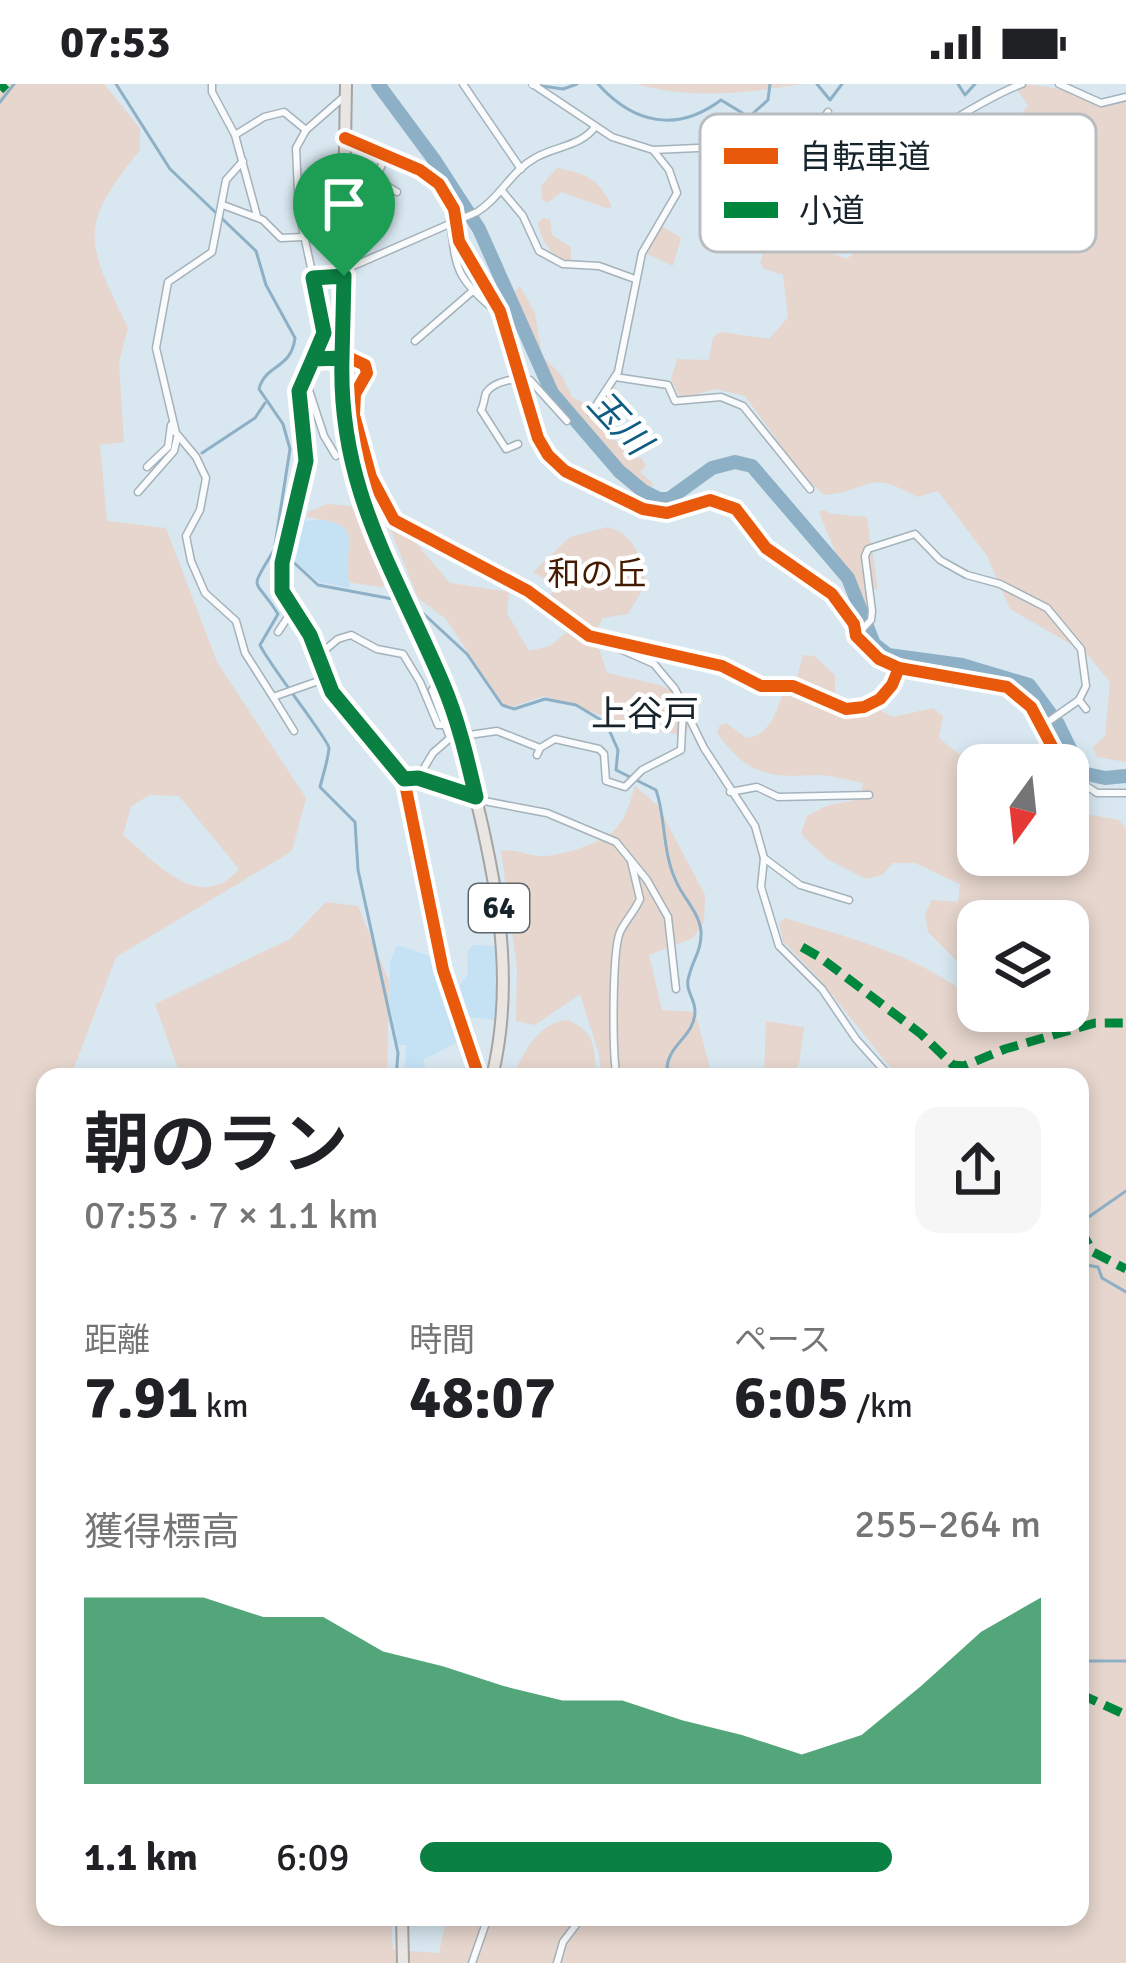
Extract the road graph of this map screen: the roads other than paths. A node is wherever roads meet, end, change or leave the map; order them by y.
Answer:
1 (212, 84) edge
2 (464, 84) edge
3 (534, 84) edge
4 (1022, 84) edge
5 (1059, 84) edge
6 (346, 89) edge
7 (1126, 97) edge
8 (964, 114) edge
9 (595, 127) junction
10 (307, 130) junction
11 (235, 135) junction
12 (345, 138) junction
13 (700, 147) edge
14 (653, 150) junction
15 (385, 157) junction
16 (243, 161) junction
17 (521, 169) junction
18 (502, 191) junction
19 (398, 192) dead end
20 (223, 209) junction
21 (257, 216) junction
22 (456, 220) junction
23 (304, 237) junction
24 (344, 273) junction
25 (313, 278) junction
26 (635, 279) junction
27 (483, 282) junction
28 (474, 291) junction
29 (498, 307) junction
30 (415, 341) dead end
31 (342, 358) junction
32 (313, 359) junction
33 (615, 376) junction
34 (521, 377) junction
35 (302, 380) junction
36 (591, 413) dead end
37 (172, 421) junction
38 (567, 421) dead end
39 (178, 437) junction
40 (518, 444) dead end
41 (336, 456) dead end
42 (147, 467) dead end
43 (810, 489) dead end
44 (138, 492) dead end
45 (292, 610) junction
46 (278, 632) dead end
47 (858, 633) junction
48 (601, 640) junction
49 (319, 655) junction
50 (898, 668) junction
51 (325, 679) junction
52 (441, 681) junction
53 (273, 697) junction
54 (1079, 700) junction
55 (684, 706) junction
56 (1086, 709) dead end
57 (444, 725) junction
58 (1042, 725) junction
59 (294, 731) dead end
60 (458, 738) junction
61 (1052, 744) edge
62 (418, 778) junction
63 (404, 779) junction
64 (1089, 788) edge
65 (730, 792) junction
66 (1126, 793) edge
67 (869, 795) dead end
68 (476, 797) junction
69 (629, 855) junction
70 (764, 859) junction
71 (850, 900) dead end
72 (676, 989) dead end
73 (476, 1068) edge
74 (494, 1068) edge
75 (615, 1068) edge
76 (882, 1068) edge
77 (402, 1926) edge
78 (485, 1926) edge
79 (575, 1926) edge
80 (403, 1963) edge
81 (472, 1963) edge
82 (557, 1963) edge

1 - 11 street
2 - 17 street
3 - 9 street
4 - 8 street
5 - 7 street
6 - 10 street
6 - 12 main road, 64
9 - 14 street
9 - 17 street
10 - 11 street
10 - 23 street
11 - 16 street
12 - 15 street
12 - 24 main road, 64
13 - 14 street
14 - 26 street
15 - 19 street
15 - 22 street
16 - 20 street
16 - 21 street
17 - 18 street
18 - 22 street
18 - 26 street
20 - 21 street
20 - 37 street
21 - 23 street
22 - 24 street
22 - 27 street
22 - 28 street
23 - 25 street
24 - 25 street
24 - 31 main road, 64
25 - 32 street
26 - 33 street
27 - 28 street
27 - 29 street
28 - 29 street
28 - 30 street
29 - 34 street
31 - 32 street
31 - 48 street
31 - 52 main road, 64
32 - 35 street, 64
33 - 36 street
33 - 43 street
34 - 38 street
34 - 40 street
34 - 47 street
35 - 41 street
35 - 45 street, 64
37 - 39 street
37 - 42 street
39 - 44 street
39 - 53 street
45 - 46 street
45 - 49 street, 64
47 - 50 street
47 - 54 street
48 - 50 street
48 - 55 street
49 - 51 street, 64
49 - 57 street
50 - 58 street
51 - 53 street
51 - 63 street, 64
52 - 57 street
52 - 60 main road, 64, bridge
53 - 59 street
54 - 56 street
54 - 58 street
55 - 60 street
55 - 65 street
57 - 60 street
58 - 61 street
60 - 62 street
60 - 68 main road, 64
62 - 63 street
62 - 68 street
63 - 73 street, 64
64 - 66 street
65 - 67 street
65 - 70 street
68 - 69 street
68 - 74 main road, 64
69 - 72 street
69 - 75 street
70 - 71 street
70 - 76 street
77 - 80 main road
78 - 81 street
79 - 82 street

